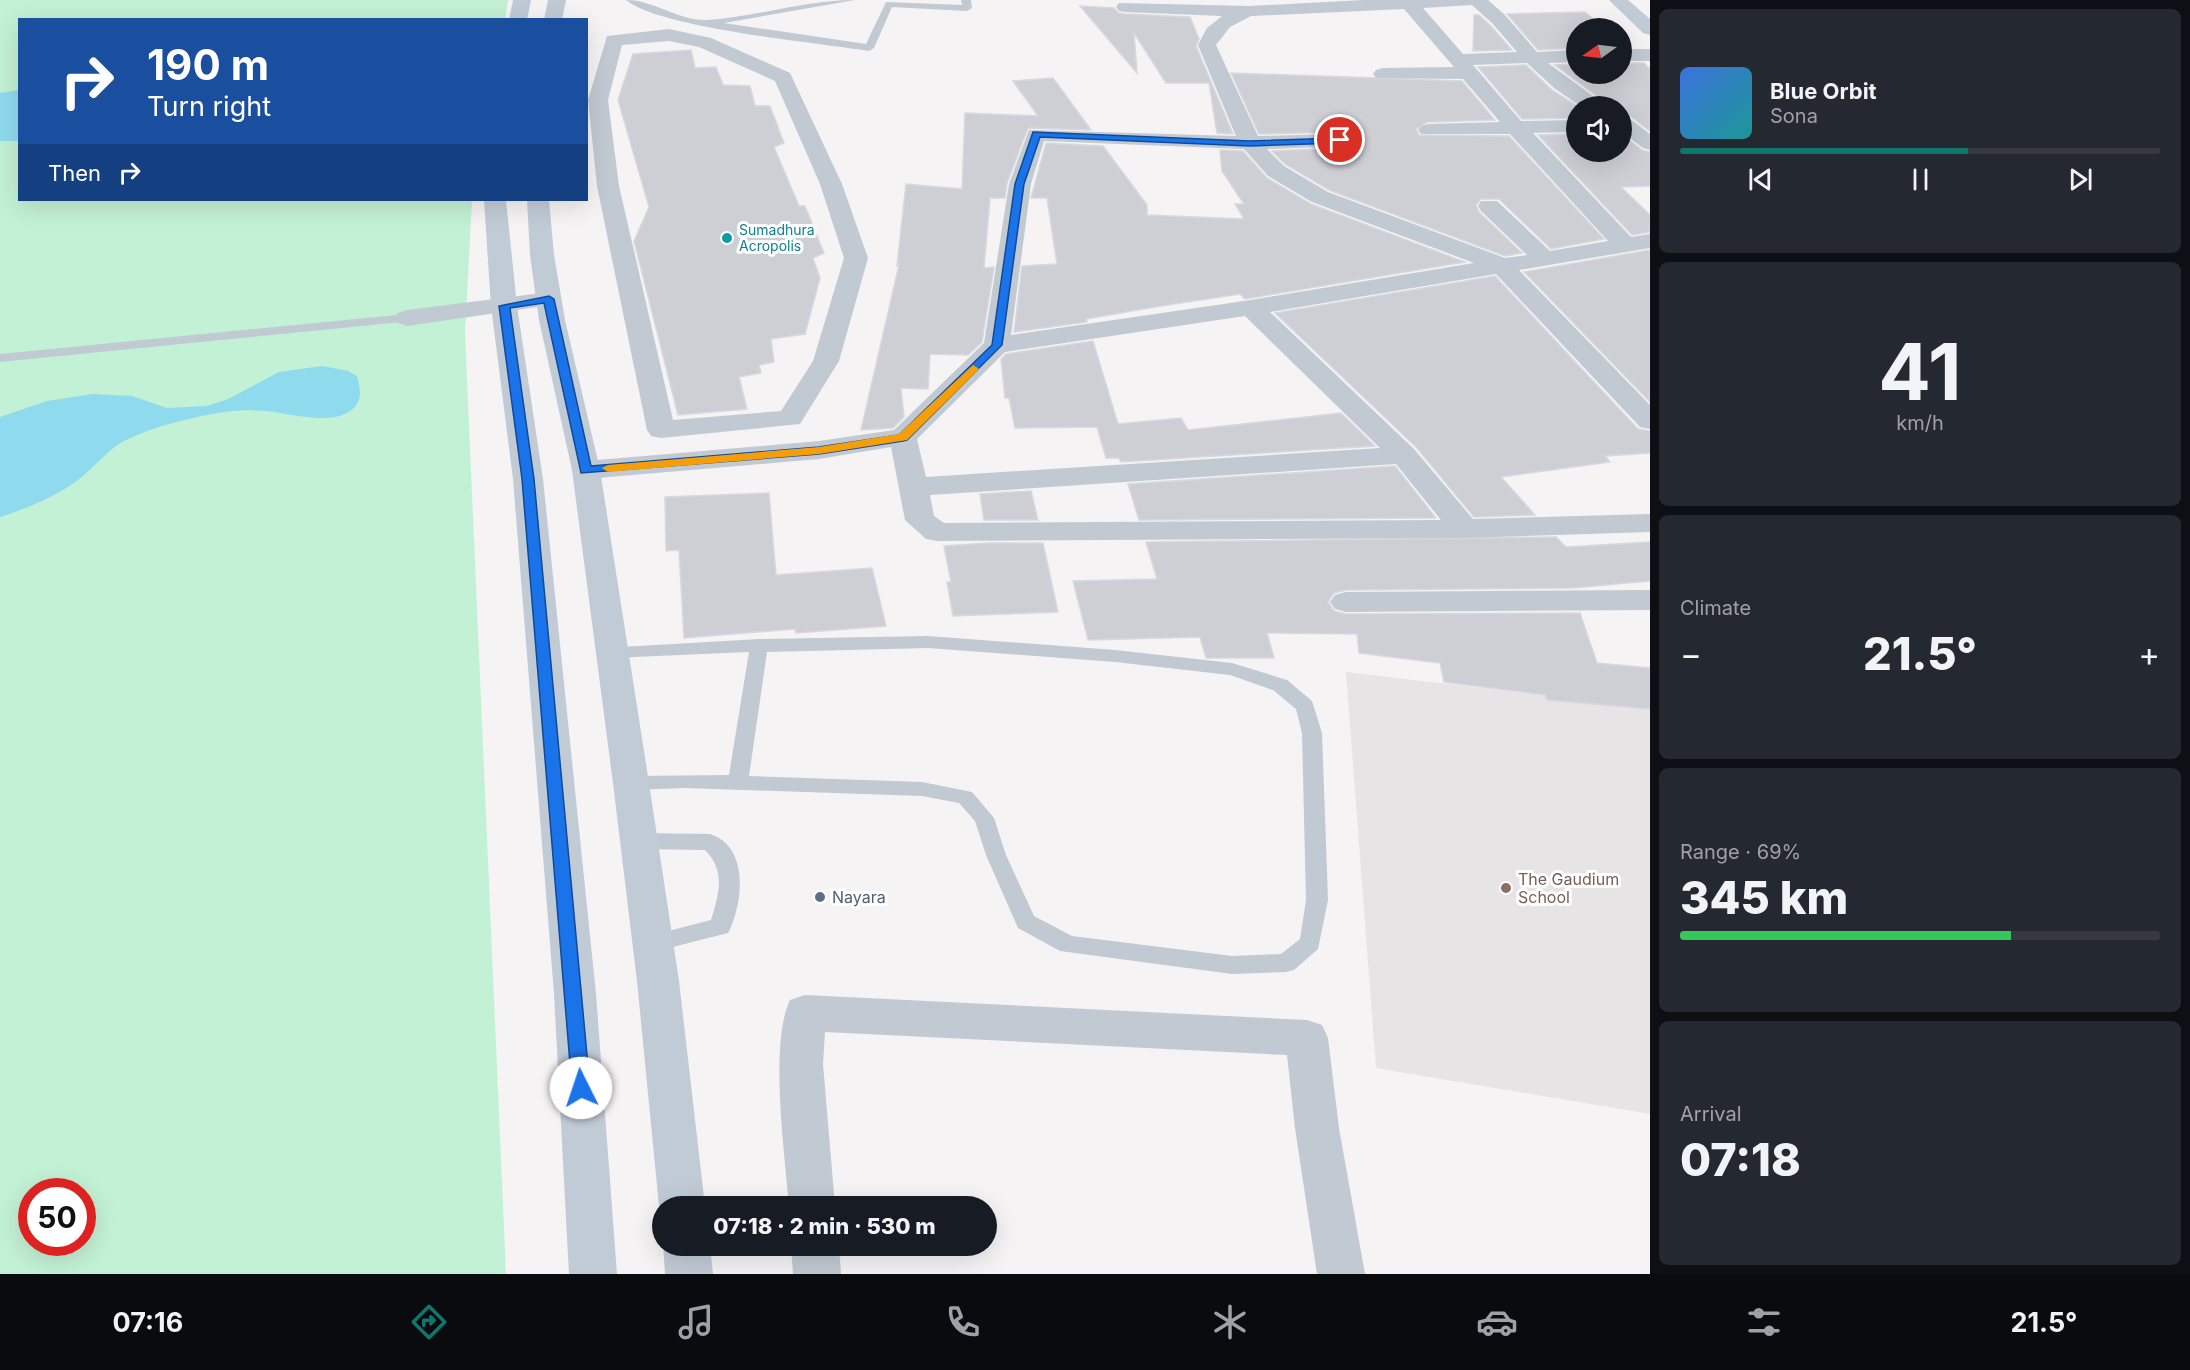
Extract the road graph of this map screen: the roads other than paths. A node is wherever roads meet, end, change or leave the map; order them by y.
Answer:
1 (522, 0) edge
2 (557, 0) edge
3 (631, 0) edge
4 (850, 0) edge
5 (966, 0) edge
6 (1474, 0) edge
7 (1618, 0) edge
8 (1408, 2) junction
9 (1125, 7) dead end
10 (1249, 11) junction
11 (518, 18) edge
12 (554, 18) edge
13 (705, 23) junction
14 (1650, 29) edge
15 (1632, 55) edge
16 (1650, 55) edge
17 (1566, 56) edge
18 (1532, 57) junction
19 (1464, 66) junction
20 (1383, 74) dead end
21 (1576, 96) edge
22 (1566, 126) edge
23 (1515, 127) junction
24 (1428, 130) dead end
25 (1632, 131) edge
26 (1340, 140) dead end
27 (1250, 143) junction
28 (1650, 144) edge
29 (597, 187) edge
30 (495, 201) edge
31 (538, 201) edge
32 (1490, 206) dead end
33 (1650, 241) edge
34 (1625, 245) junction
35 (1544, 258) junction
36 (1501, 265) junction
37 (549, 299) junction
38 (504, 306) junction
39 (1251, 308) junction
40 (407, 318) joint
41 (997, 345) junction
42 (0, 358) edge
43 (1650, 421) edge
44 (903, 437) junction
45 (1404, 455) junction
46 (586, 470) junction
47 (914, 487) junction
48 (1650, 523) edge
49 (1465, 529) junction
50 (1650, 600) edge
51 (1346, 602) dead end
52 (759, 645) junction
53 (611, 652) junction
54 (631, 783) junction
55 (738, 783) junction
56 (638, 841) junction
57 (653, 943) junction
58 (681, 1196) edge
59 (811, 1196) edge
60 (687, 1256) edge
61 (816, 1256) edge
62 (593, 1274) edge
63 (689, 1274) edge
64 (817, 1274) edge
65 (1341, 1274) edge

1 - 11 main road
2 - 12 main road
3 - 13 lane
4 - 13 lane
5 - 13 lane
6 - 8 street
6 - 18 street
7 - 14 main road
8 - 10 street
8 - 19 street
9 - 10 street
10 - 27 street
15 - 16 street
17 - 18 street
18 - 19 street
18 - 21 street
19 - 20 street
19 - 23 street
22 - 23 street
23 - 24 street
23 - 34 street
25 - 28 street
26 - 27 street
27 - 36 street
27 - 41 street
29 - 29 street
30 - 38 main road
31 - 37 main road
32 - 35 street
33 - 34 street
34 - 35 street
35 - 36 street
36 - 39 street
36 - 43 street
37 - 38 street
37 - 46 main road
38 - 40 street
38 - 62 main road
39 - 41 street
39 - 45 street
40 - 42 lane
41 - 44 street
44 - 46 street
44 - 47 street
45 - 47 street
45 - 49 street
46 - 53 main road
47 - 49 street
48 - 49 street
50 - 51 street
52 - 53 lane
52 - 55 lane
52 - 55 lane
53 - 54 main road
54 - 55 lane
54 - 56 main road
56 - 57 main road
56 - 57 lane
57 - 58 main road
59 - 65 street
60 - 63 main road
61 - 64 street

